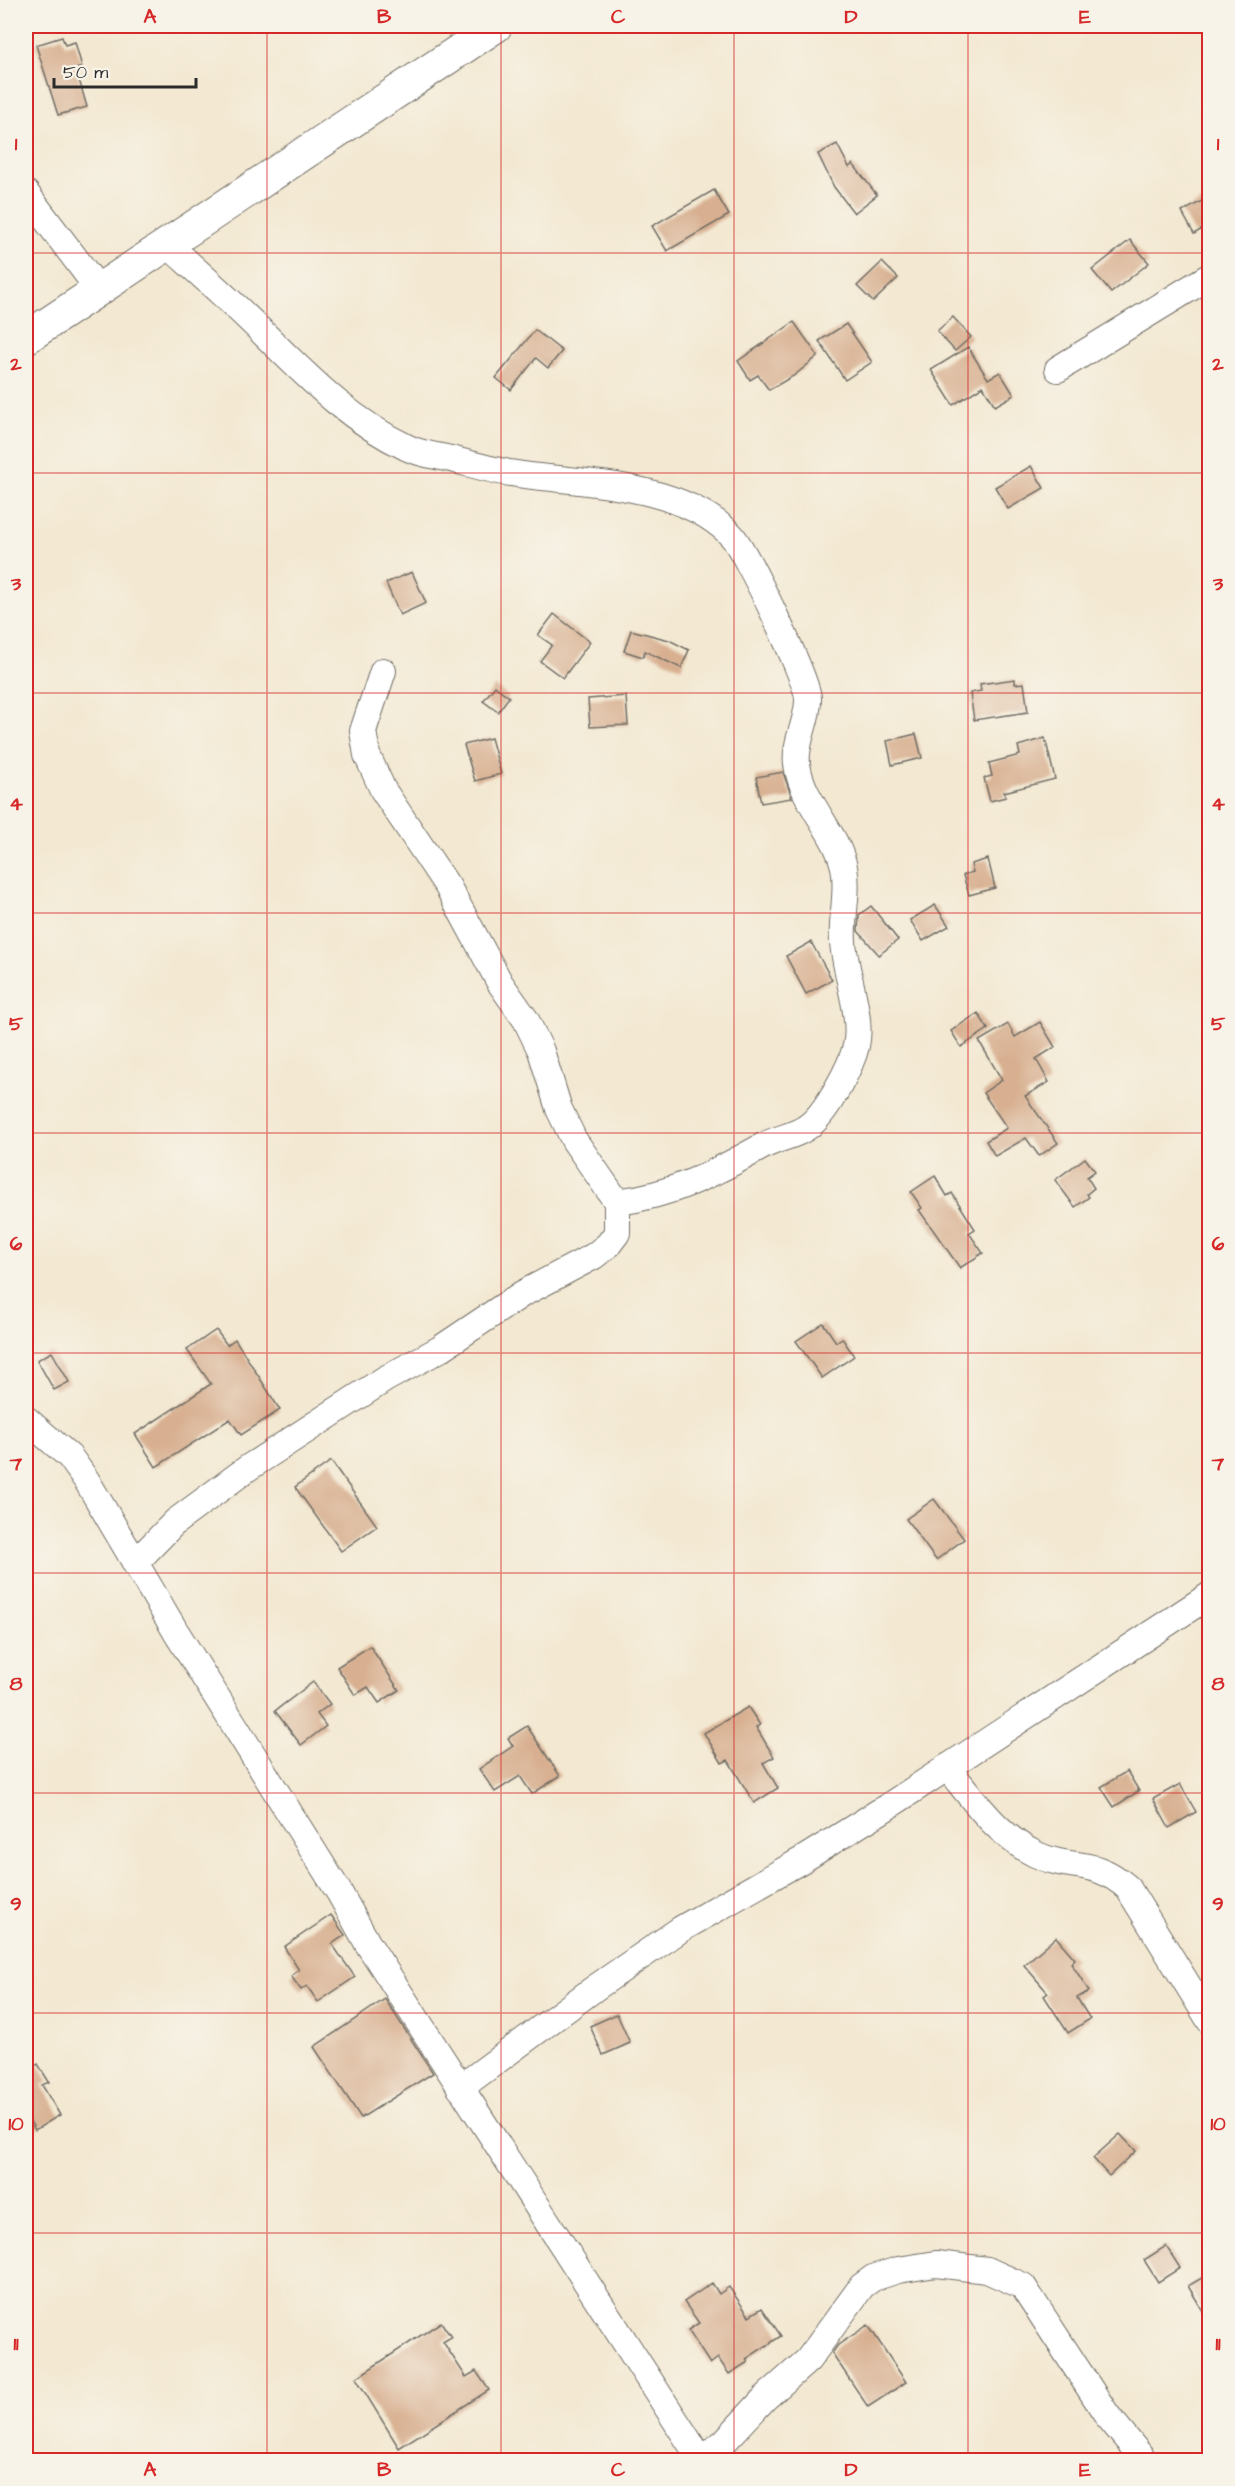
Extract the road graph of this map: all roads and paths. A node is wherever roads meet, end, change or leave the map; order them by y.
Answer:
1 (496, 26) edge
2 (26, 193) edge
3 (167, 244) junction
4 (1209, 276) edge
5 (99, 290) junction
6 (26, 338) edge
7 (1059, 369) dead end
8 (383, 671) dead end
9 (617, 1202) junction
10 (26, 1419) edge
11 (135, 1563) junction
12 (1209, 1595) edge
13 (947, 1767) junction
14 (1209, 2021) edge
15 (460, 2088) junction
16 (701, 2460) edge
17 (1144, 2460) edge

1 - 3 main road
2 - 5 street
3 - 5 main road
3 - 9 street
4 - 7 street
5 - 6 main road
8 - 9 street
9 - 11 street
10 - 11 street
11 - 15 street
12 - 13 street
13 - 14 street
13 - 15 street
15 - 16 street
16 - 17 street

